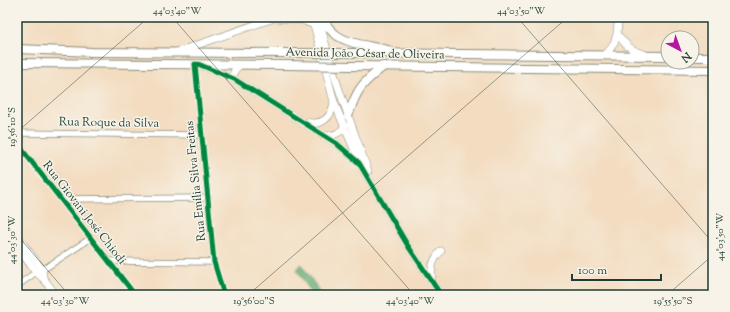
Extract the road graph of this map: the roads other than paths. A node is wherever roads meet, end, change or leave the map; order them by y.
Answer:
1 (276, 17) edge
2 (312, 17) edge
3 (319, 17) edge
4 (323, 17) edge
5 (618, 17) edge
6 (314, 25) junction
7 (618, 35) junction
8 (17, 49) edge
9 (175, 53) junction
10 (401, 54) junction
11 (605, 55) junction
12 (650, 56) junction
13 (660, 56) edge
14 (700, 57) edge
15 (713, 57) edge
16 (329, 58) junction
17 (17, 63) edge
18 (172, 64) junction
19 (196, 64) junction
20 (240, 65) junction
21 (384, 66) junction
22 (713, 70) edge
23 (234, 79) junction
24 (334, 102) junction
25 (348, 116) junction
26 (302, 121) junction
27 (344, 128) junction
28 (17, 133) edge
29 (201, 135) junction
30 (324, 136) junction
31 (17, 143) edge
32 (360, 163) junction
33 (372, 184) junction
34 (208, 198) junction
35 (61, 199) junction
36 (17, 236) edge
37 (90, 238) junction
38 (17, 247) edge
39 (441, 251) dead end
40 (109, 261) junction
41 (214, 262) junction
42 (39, 270) junction
43 (432, 283) junction
44 (17, 286) edge
45 (56, 295) edge
46 (135, 295) edge
47 (224, 295) edge
48 (441, 295) edge

1 - 6 street
1 - 9 street
2 - 6 street
3 - 16 street
4 - 10 main road
5 - 7 street
6 - 16 street
6 - 24 street
7 - 11 street
7 - 12 street
8 - 9 main road, Avenida João César de Oliveira
9 - 10 main road, Avenida João César de Oliveira, bridge
9 - 18 main road
10 - 11 main road, Avenida João César de Oliveira
11 - 12 main road, Avenida João César de Oliveira
12 - 13 main road, Avenida João César de Oliveira
14 - 15 main road
16 - 25 street
17 - 18 main road, Avenida João César de Oliveira
18 - 19 main road, Avenida João César de Oliveira
19 - 20 main road, Avenida João César de Oliveira
19 - 23 street
19 - 29 street, Rua Emília Silva Freitas
20 - 21 main road, Avenida João César de Oliveira, bridge
20 - 23 street
21 - 22 main road, Avenida João César de Oliveira
21 - 25 main road
23 - 26 street
24 - 26 street
24 - 27 street
25 - 27 street
25 - 33 street
26 - 30 street
27 - 30 street
27 - 32 street
28 - 29 street, Rua Roque da Silva
29 - 34 street, Rua Emília Silva Freitas
30 - 32 street
31 - 35 street, Rua Giovani José Chiodi
32 - 33 street
33 - 43 street
34 - 35 street
34 - 41 street, Rua Emília Silva Freitas
35 - 37 street, Rua Giovani José Chiodi
36 - 42 street
37 - 40 street, Rua Giovani José Chiodi
37 - 42 street
38 - 42 street
39 - 43 street
40 - 41 street
40 - 46 street, Rua Giovani José Chiodi
41 - 47 street, Rua Emília Silva Freitas
42 - 44 street
42 - 45 street
43 - 48 street

